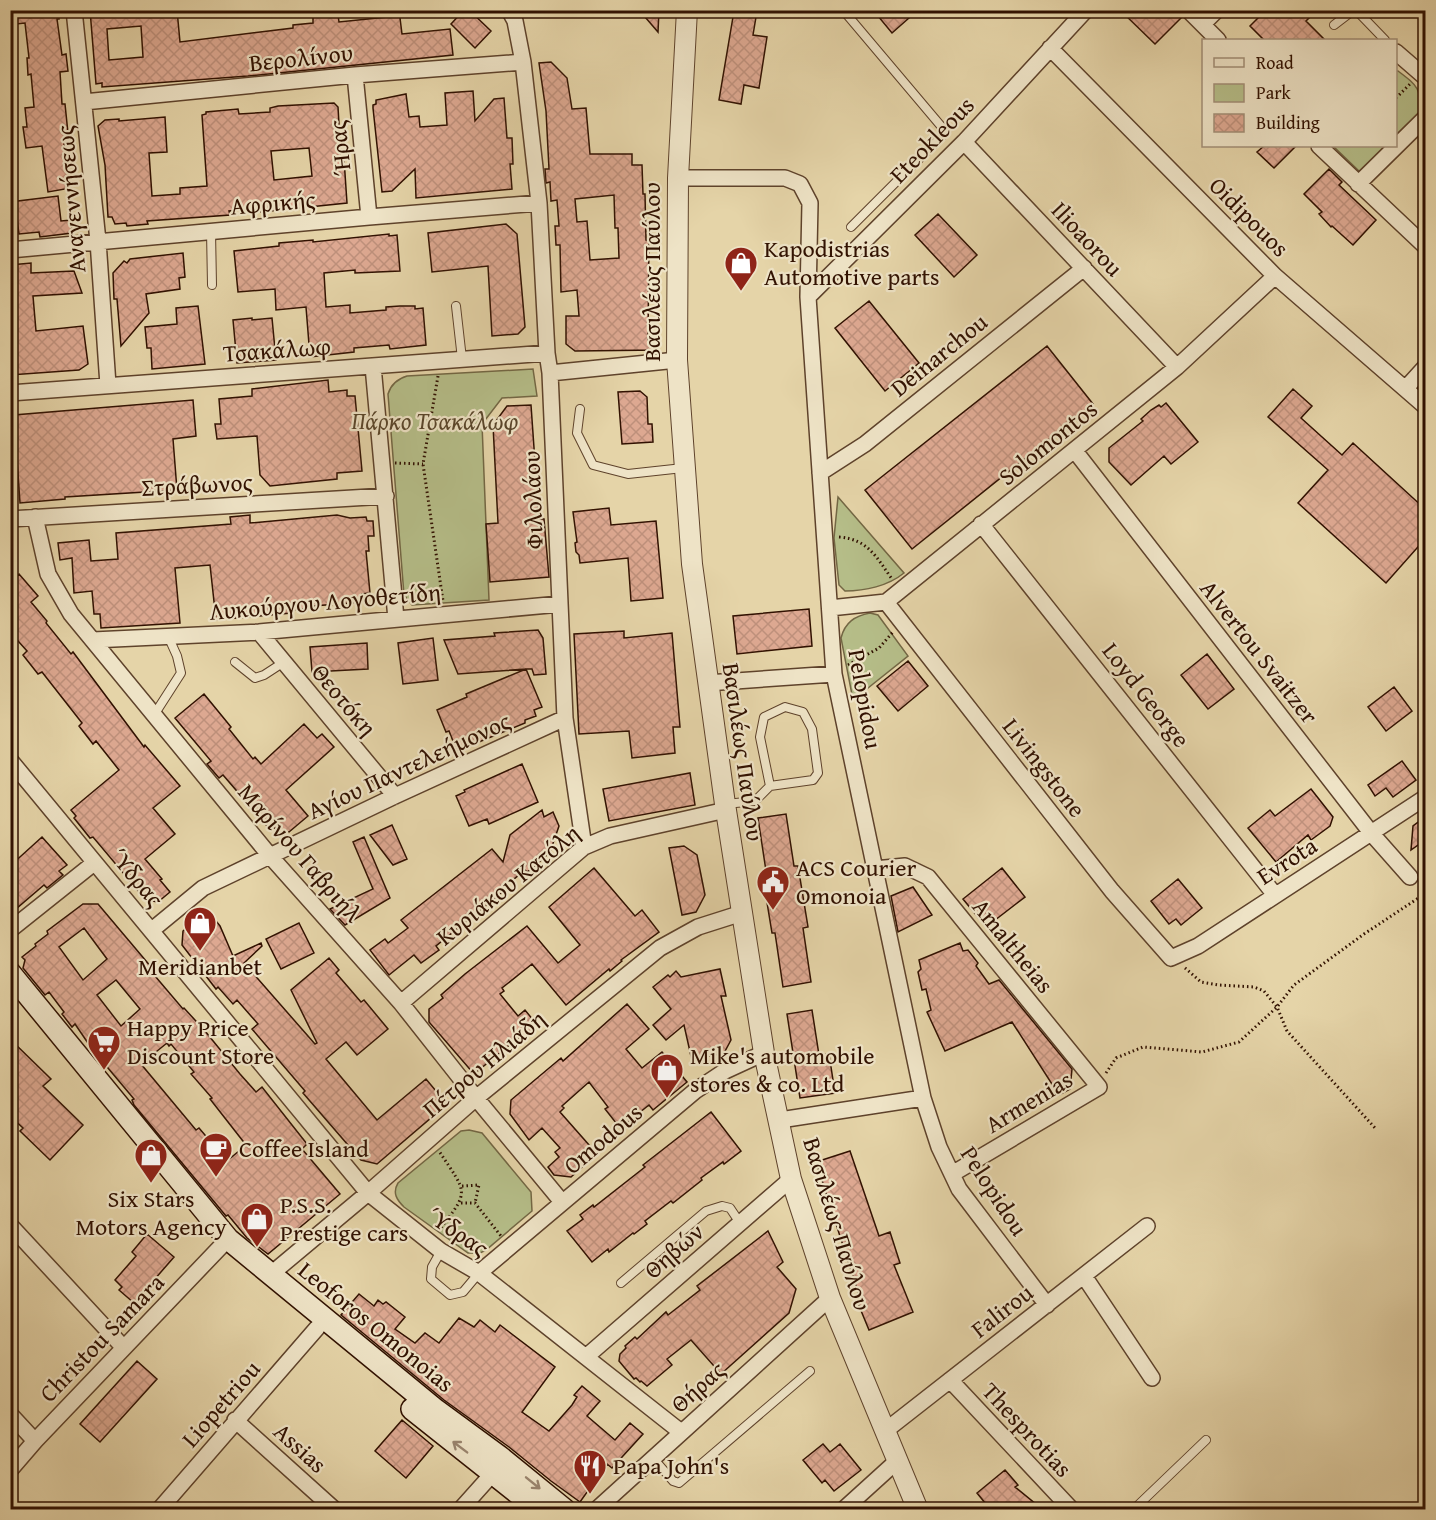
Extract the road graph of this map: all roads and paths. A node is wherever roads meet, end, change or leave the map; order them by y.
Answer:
1 (74, 10) edge
2 (509, 10) edge
3 (687, 10) edge
4 (843, 10) edge
5 (1086, 10) edge
6 (1188, 10) edge
7 (1217, 10) edge
8 (1203, 24) junction
9 (1334, 25) dead end
10 (1217, 39) edge
11 (1384, 39) edge
12 (1050, 48) junction
13 (1397, 54) edge
14 (523, 62) junction
15 (355, 75) junction
16 (1423, 76) edge
17 (1397, 96) edge
18 (84, 102) junction
19 (1425, 117) edge
20 (964, 142) junction
21 (1397, 145) edge
22 (1320, 147) edge
23 (1395, 147) edge
24 (678, 178) junction
25 (1358, 184) junction
26 (539, 203) junction
27 (369, 217) junction
28 (851, 227) dead end
29 (211, 231) junction
30 (98, 241) junction
31 (1425, 248) edge
32 (10, 249) edge
33 (1084, 267) junction
34 (1275, 276) junction
35 (212, 285) dead end
36 (808, 297) junction
37 (456, 306) dead end
38 (547, 352) junction
39 (462, 359) junction
40 (445, 360) junction
41 (677, 360) junction
42 (373, 366) junction
43 (1425, 366) edge
44 (1177, 367) junction
45 (550, 373) junction
46 (108, 385) junction
47 (1406, 388) junction
48 (10, 393) edge
49 (1425, 407) edge
50 (580, 409) dead end
51 (1075, 451) junction
52 (383, 463) junction
53 (423, 464) junction
54 (685, 468) junction
55 (820, 473) junction
56 (386, 496) junction
57 (35, 517) junction
58 (10, 519) edge
59 (981, 524) junction
60 (825, 537) junction
61 (900, 591) junction
62 (886, 602) junction
63 (560, 604) junction
64 (830, 608) junction
65 (445, 614) junction
66 (396, 620) junction
67 (901, 622) junction
68 (259, 632) junction
69 (168, 636) junction
70 (93, 640) junction
71 (235, 662) dead end
72 (284, 662) junction
73 (834, 674) junction
74 (707, 683) junction
75 (154, 715) junction
76 (565, 718) junction
77 (10, 760) edge
78 (770, 786) junction
79 (395, 796) junction
80 (1425, 797) edge
81 (725, 807) junction
82 (1371, 834) junction
83 (584, 847) junction
84 (272, 857) junction
85 (94, 863) junction
86 (875, 869) junction
87 (1410, 877) dead end
88 (1425, 893) edge
89 (1275, 895) junction
90 (742, 912) junction
91 (10, 930) edge
92 (152, 930) junction
93 (1171, 958) junction
94 (10, 973) edge
95 (10, 996) edge
96 (401, 1003) junction
97 (1277, 1007) junction
98 (764, 1053) junction
99 (1099, 1087) junction
100 (476, 1098) junction
101 (922, 1098) junction
102 (780, 1120) junction
103 (1376, 1129) dead end
104 (430, 1139) junction
105 (952, 1174) junction
106 (791, 1179) junction
107 (462, 1186) junction
108 (368, 1193) junction
109 (562, 1202) junction
110 (460, 1203) junction
111 (475, 1203) junction
112 (740, 1223) junction
113 (10, 1226) edge
114 (1147, 1226) dead end
115 (428, 1241) junction
116 (223, 1244) junction
117 (510, 1247) junction
118 (441, 1251) junction
119 (479, 1273) junction
120 (270, 1275) junction
121 (1084, 1276) junction
122 (621, 1283) dead end
123 (830, 1298) junction
124 (1047, 1305) junction
125 (317, 1328) junction
126 (123, 1348) junction
127 (587, 1356) junction
128 (810, 1371) dead end
129 (1152, 1378) dead end
130 (950, 1380) junction
131 (10, 1414) edge
132 (235, 1420) junction
133 (885, 1431) junction
134 (681, 1432) junction
135 (1206, 1440) dead end
136 (35, 1441) junction
137 (652, 1458) junction
138 (897, 1461) junction
139 (10, 1470) edge
140 (494, 1472) junction
141 (159, 1509) edge
142 (336, 1509) edge
143 (460, 1509) edge
144 (538, 1509) edge
145 (565, 1509) edge
146 (596, 1509) edge
147 (843, 1509) edge
148 (918, 1509) edge
149 (1072, 1509) edge
150 (1133, 1509) edge

1 - 18 street, Αναγεννήσεως
2 - 14 street, Φιλολάου
3 - 24 street, Βασιλέως Παύλου
4 - 28 lane
5 - 12 street, Eteokleous
6 - 8 street
7 - 8 street
8 - 10 street
9 - 11 lane
12 - 20 street, Eteokleous
12 - 34 street, Oidipouos
13 - 16 street
14 - 15 street, Βερολίνου
14 - 26 street, Φιλολάου
15 - 18 street, Βερολίνου
15 - 27 street, Ήρας
16 - 17 path
18 - 30 street, Αναγεννήσεως
19 - 21 street
20 - 33 street, Ilioaorou
20 - 36 street, Eteokleous
22 - 25 street
23 - 25 street
24 - 36 street, Pelopidou
24 - 41 street, Βασιλέως Παύλου
25 - 31 street
26 - 27 street, Αφρικής
26 - 38 street, Φιλολάου
27 - 29 street, Αφρικής
29 - 30 street, Αφρικής
29 - 35 lane
30 - 32 street, Αφρικής
30 - 46 street, Αναγεννήσεως
33 - 44 street, Ilioaorou
33 - 55 street, Deinarchou
34 - 44 street, Solomontos
34 - 47 street, Oidipouos
36 - 55 street, Pelopidou
37 - 39 lane
38 - 39 street, Τσακάλωφ
38 - 45 street, Φιλολάου
39 - 40 street, Τσακάλωφ
40 - 42 street, Τσακάλωφ
40 - 53 path
41 - 45 street
41 - 54 street, Βασιλέως Παύλου
42 - 46 street, Τσακάλωφ
42 - 52 street
43 - 47 street
44 - 51 street, Solomontos
45 - 63 street, Φιλολάου
46 - 48 street, Τσακάλωφ
47 - 49 street, Oidipouos
50 - 54 lane
51 - 59 street, Solomontos
51 - 82 street, Alvertou Svaitzer
52 - 53 path
52 - 56 street
53 - 65 path
54 - 74 street, Βασιλέως Παύλου
55 - 60 street, Pelopidou
56 - 57 street, Στράβωνος
56 - 66 street
57 - 58 street, Στράβωνος
57 - 70 street, Μαρίνου Γαβριήλ
59 - 61 street, Solomontos
59 - 89 street, Loyd George
60 - 61 path
60 - 64 street, Pelopidou
61 - 62 street, Solomontos
62 - 64 street
62 - 67 street, Livingstone
63 - 65 street, Λυκούργου Λογοθετίδη
63 - 76 street, Φιλολάου
64 - 73 street, Pelopidou
65 - 66 street, Λυκούργου Λογοθετίδη
66 - 68 street, Λυκούργου Λογοθετίδη
67 - 73 path
67 - 93 street, Livingstone
68 - 69 street, Λυκούργου Λογοθετίδη
68 - 72 street, Θεοτόκη
69 - 70 street, Λυκούργου Λογοθετίδη
69 - 75 lane
70 - 75 street, Μαρίνου Γαβριήλ
71 - 72 lane
72 - 79 street, Θεοτόκη
73 - 74 street
73 - 86 street, Pelopidou
74 - 81 street, Βασιλέως Παύλου
75 - 84 street, Μαρίνου Γαβριήλ
76 - 79 street, Αγίου Παντελεήμονος
76 - 83 street, Φιλολάου
77 - 85 street, Ύδρας
78 - 78 lane
78 - 81 lane
79 - 84 street, Αγίου Παντελεήμονος
80 - 82 street, Evrota
81 - 83 street, Κυριάκου Κατόλη
81 - 90 street, Βασιλέως Παύλου
82 - 87 street, Alvertou Svaitzer
82 - 89 street, Evrota
83 - 96 street, Κυριάκου Κατόλη
84 - 92 street, Αγίου Παντελεήμονος
84 - 96 street, Μαρίνου Γαβριήλ
85 - 91 street
85 - 92 street, Ύδρας
86 - 99 street, Amaltheias
86 - 101 street, Pelopidou
88 - 97 path
89 - 93 street, Evrota
90 - 98 street, Βασιλέως Παύλου
90 - 100 street, Πέτρου Ηλιάδη
92 - 108 street, Ύδρας
93 - 97 path
94 - 116 main road, Leoforos Omonoias
95 - 116 main road, Leoforos Omonoias
96 - 100 street, Μαρίνου Γαβριήλ
97 - 99 path
97 - 103 path
98 - 102 street, Βασιλέως Παύλου
98 - 109 street, Omodous
99 - 105 street, Armenias
100 - 104 street, Πέτρου Ηλιάδη
100 - 109 street, Μαρίνου Γαβριήλ
101 - 102 street
101 - 105 street, Pelopidou
102 - 106 street, Βασιλέως Παύλου
104 - 107 path
104 - 108 street, Πέτρου Ηλιάδη
105 - 124 street, Pelopidou
106 - 112 street, Θηβών
106 - 123 street, Βασιλέως Παύλου
107 - 110 path
107 - 111 path
108 - 115 street, Ύδρας
108 - 120 street, Πέτρου Ηλιάδη
109 - 117 street, Omodous
110 - 111 path
110 - 115 path
111 - 117 path
112 - 122 lane
112 - 127 street, Θηβών
113 - 126 street
114 - 121 street, Falirou
115 - 118 street, Ύδρας
116 - 120 main road, Leoforos Omonoias
116 - 125 main road, Leoforos Omonoias
116 - 126 street, Christou Samara
117 - 119 street, Omodous
118 - 119 street, Ύδρας
118 - 119 lane
119 - 127 street, Ύδρας
120 -> 145 main road, Leoforos Omonoias
121 - 124 street, Falirou
121 - 129 street
123 - 133 street, Βασιλέως Παύλου
123 - 134 street, Θήρας
124 - 130 street, Falirou
125 - 132 street, Liopetriou
140 -> 125 main road, Leoforos Omonoias
126 - 136 street, Christou Samara
127 - 134 street, Ύδρας
128 - 137 lane
130 - 133 street, Falirou
130 - 149 street, Thesprotias
131 - 136 street
132 - 141 street, Liopetriou
132 - 142 street, Assias
133 - 138 street, Βασιλέως Παύλου
134 - 137 street, Θήρας
135 - 150 lane
136 - 139 street, Christou Samara
137 - 146 street, Θήρας
138 - 147 street
138 - 148 street, Βασιλέως Παύλου
140 - 143 street
140 - 144 main road, Leoforos Omonoias

